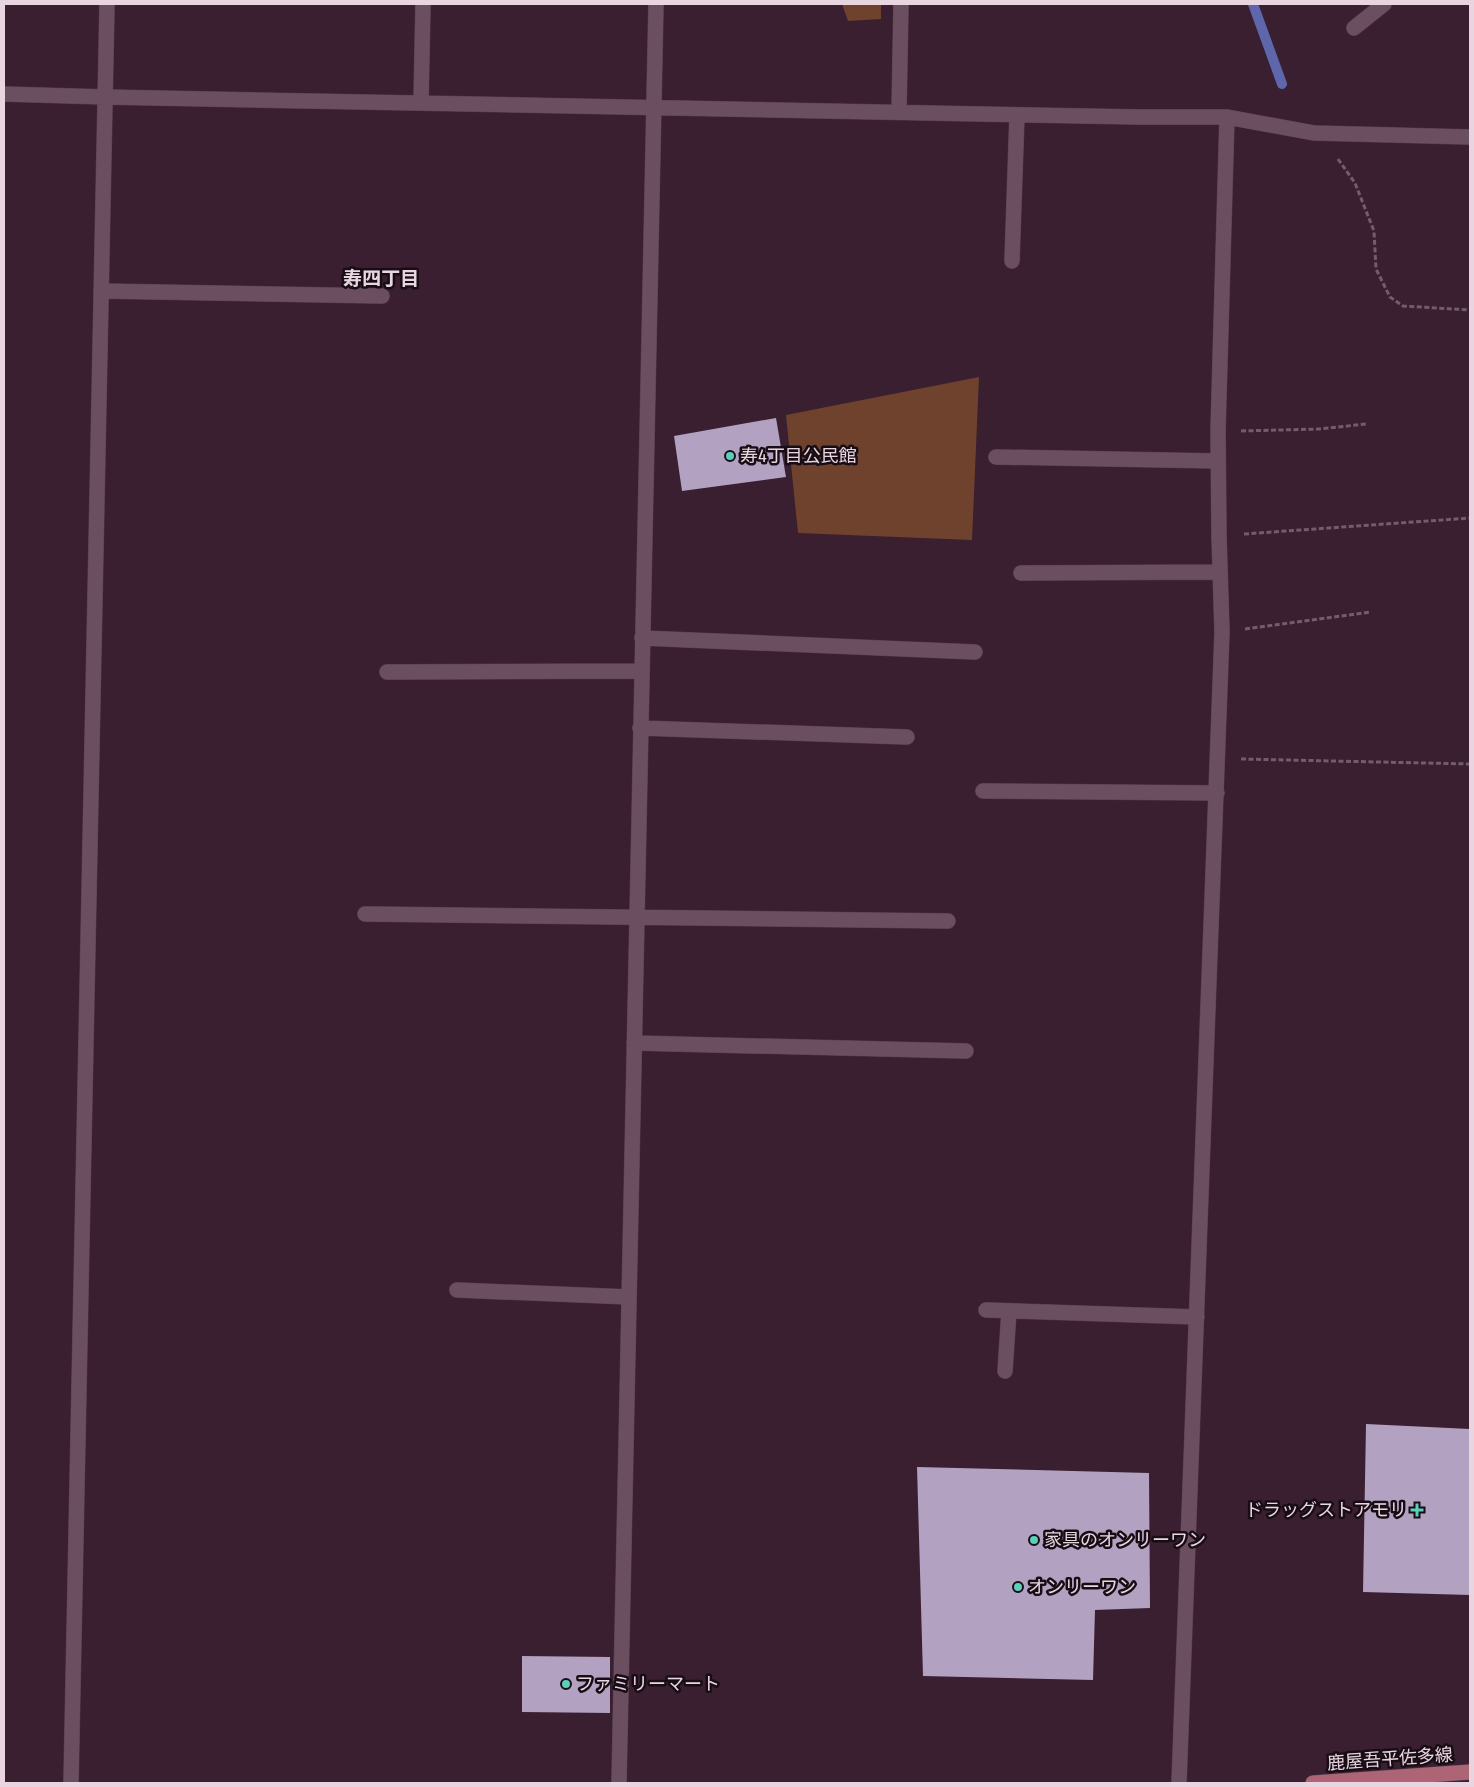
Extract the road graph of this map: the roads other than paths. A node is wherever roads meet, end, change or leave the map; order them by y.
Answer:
1 (107, 4) edge
2 (423, 4) edge
3 (656, 4) edge
4 (901, 4) edge
5 (1384, 4) edge
6 (1354, 28) dead end
7 (4, 94) edge
8 (105, 98) junction
9 (421, 103) junction
10 (653, 107) junction
11 (899, 112) junction
12 (1017, 114) junction
13 (1227, 117) junction
14 (1470, 137) edge
15 (1012, 261) dead end
16 (101, 291) junction
17 (382, 296) dead end
18 (996, 457) dead end
19 (1218, 462) junction
20 (1220, 572) junction
21 (1021, 573) dead end
22 (642, 638) junction
23 (975, 652) dead end
24 (642, 671) junction
25 (386, 672) dead end
26 (640, 728) junction
27 (907, 737) dead end
28 (983, 791) dead end
29 (1217, 793) junction
30 (365, 914) dead end
31 (637, 917) junction
32 (948, 921) dead end
33 (634, 1043) junction
34 (966, 1050) dead end
35 (457, 1290) dead end
36 (629, 1297) junction
37 (986, 1310) dead end
38 (1009, 1311) junction
39 (1197, 1317) junction
40 (1005, 1371) dead end
41 (1470, 1772) edge
42 (71, 1783) edge
43 (619, 1783) edge
44 (1179, 1783) edge
45 (1313, 1783) edge

1 - 8 street
2 - 9 street
3 - 10 street
4 - 11 street
5 - 6 street
7 - 8 street
8 - 9 street
8 - 16 street
9 - 10 street
10 - 11 street
10 - 22 street
11 - 12 street
12 - 13 street
12 - 15 street
13 - 14 street
13 - 19 street
16 - 17 street
16 - 42 street
18 - 19 street
19 - 20 street
20 - 21 street
20 - 29 street
22 - 23 street
22 - 24 street
24 - 25 street
24 - 26 street
26 - 27 street
26 - 31 street
28 - 29 street
29 - 39 street
30 - 31 street
31 - 32 street
31 - 33 street
33 - 34 street
33 - 36 street
35 - 36 street
36 - 43 street
37 - 38 street
38 - 39 street
38 - 40 street
39 - 44 street
41 - 45 main road, 鹿屋吾平佐多線

